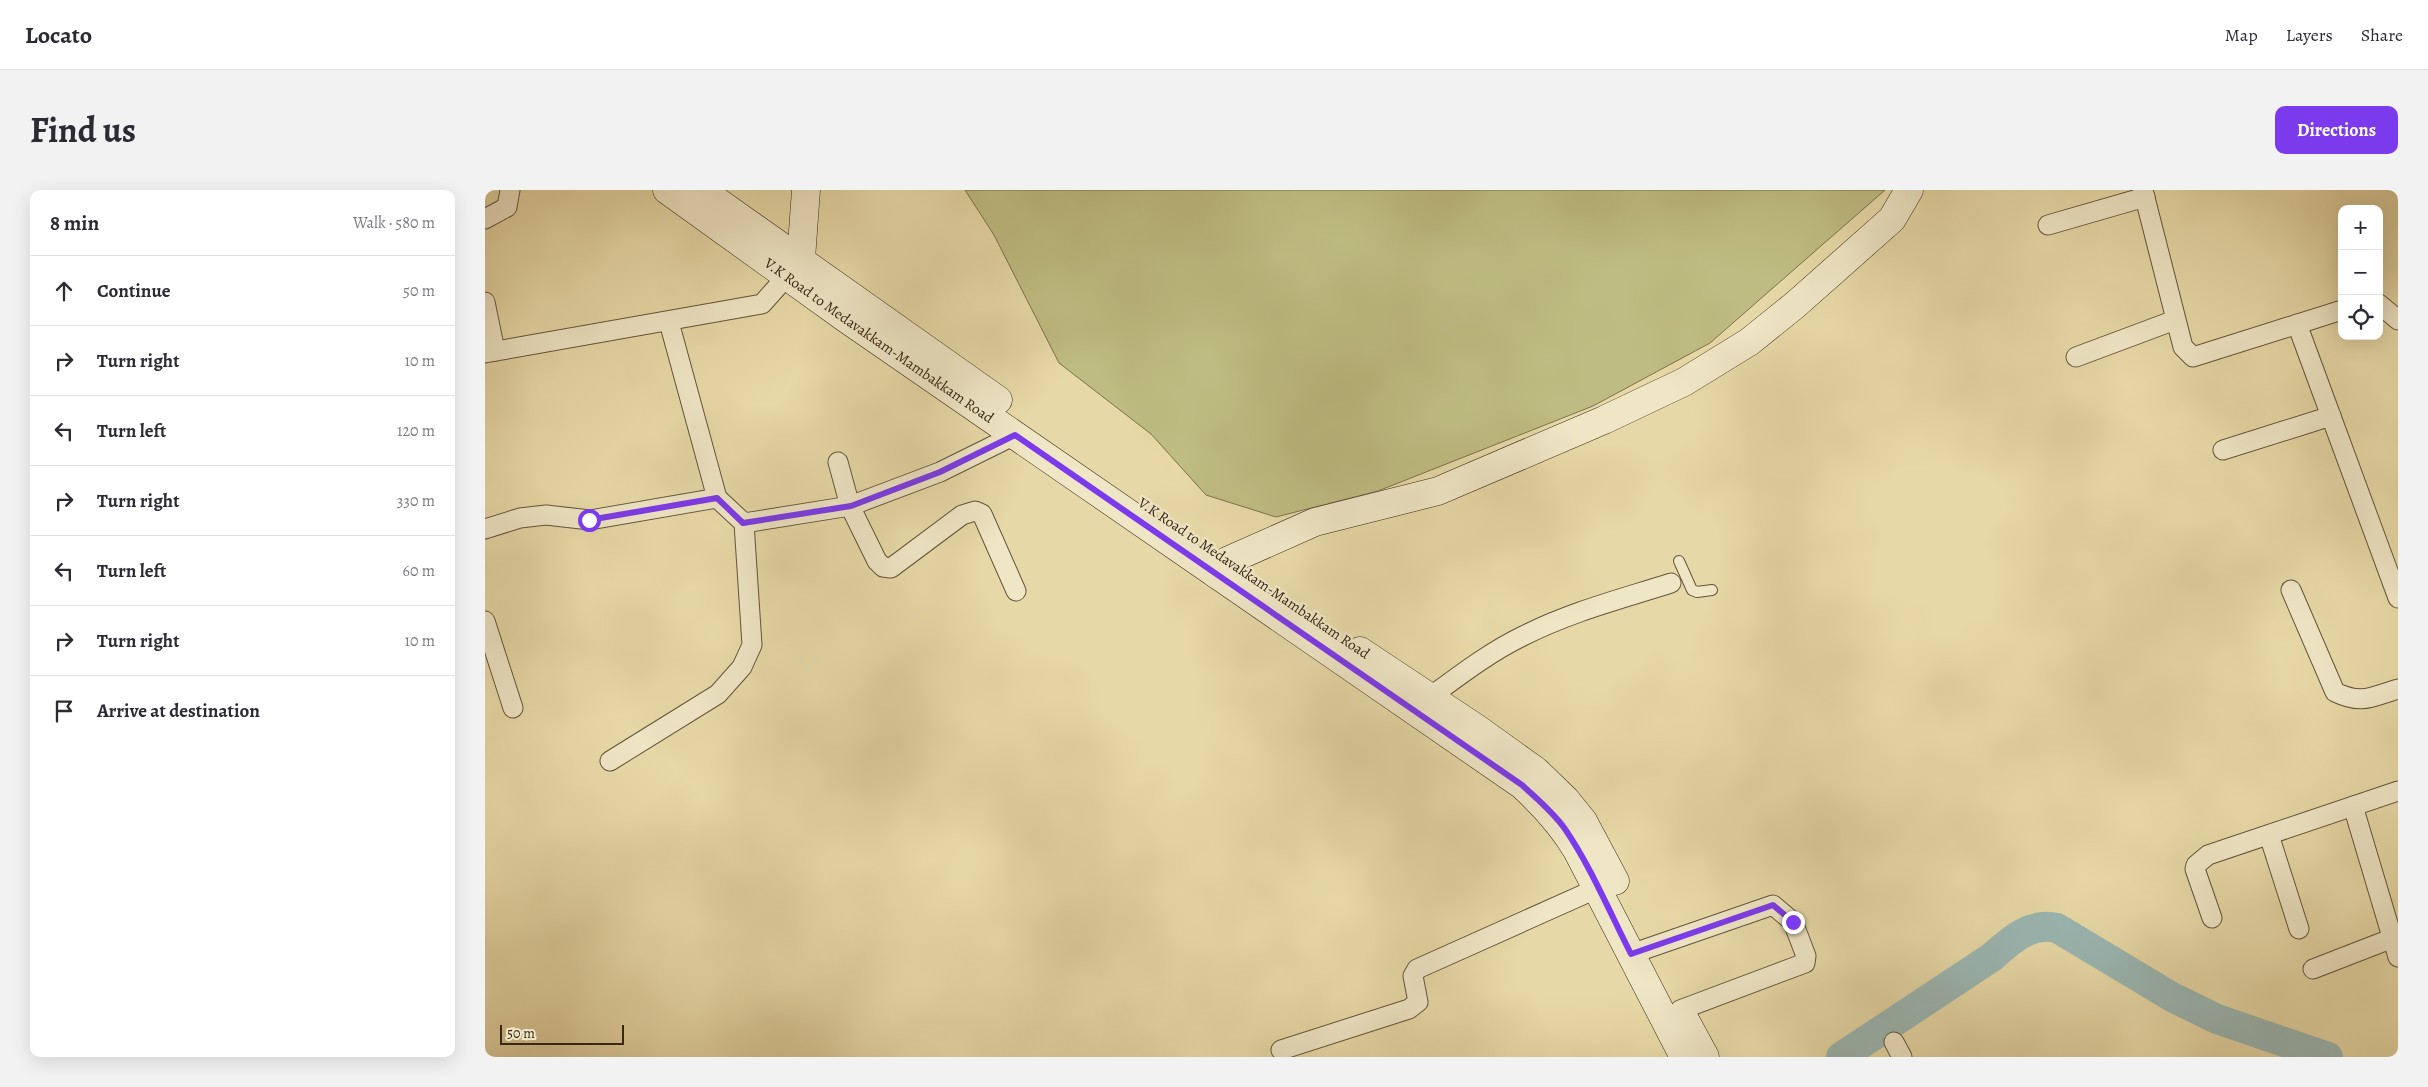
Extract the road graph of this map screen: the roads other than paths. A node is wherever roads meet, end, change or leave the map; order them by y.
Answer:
1 (510, 190) edge
2 (667, 190) edge
3 (701, 190) edge
4 (806, 190) edge
5 (1909, 190) edge
6 (2144, 194) edge
7 (485, 218) edge
8 (2049, 225) dead end
9 (794, 268) junction
10 (485, 302) edge
11 (2383, 307) edge
12 (2338, 311) edge
13 (2175, 320) junction
14 (2398, 320) edge
15 (669, 322) junction
16 (2297, 324) junction
17 (490, 352) edge
18 (2076, 357) dead end
19 (2331, 416) junction
20 (1015, 435) junction
21 (2223, 450) dead end
22 (838, 462) dead end
23 (717, 498) junction
24 (851, 506) junction
25 (743, 523) junction
26 (485, 529) edge
27 (1679, 562) dead end
28 (1221, 567) junction
29 (1679, 581) junction
30 (1712, 590) dead end
31 (2291, 590) dead end
32 (1015, 591) dead end
33 (2398, 598) edge
34 (485, 621) edge
35 (2398, 689) edge
36 (1430, 697) junction
37 (513, 708) dead end
38 (611, 761) dead end
39 (2398, 791) edge
40 (2353, 806) junction
41 (2269, 835) junction
42 (1598, 888) junction
43 (2212, 918) dead end
44 (2299, 929) dead end
45 (2393, 938) junction
46 (1639, 951) junction
47 (2398, 957) edge
48 (2313, 970) dead end
49 (1679, 1010) junction
50 (1281, 1050) dead end
51 (1684, 1057) edge
52 (1705, 1057) edge

1 - 7 street
2 - 9 street, V.K Road to Medavakkam-Mambakkam Road
3 - 9 street, V.K Road to Medavakkam-Mambakkam Road
4 - 9 street
5 - 28 street
6 - 8 street
6 - 13 street
9 - 15 street
9 - 20 street, V.K Road to Medavakkam-Mambakkam Road
9 - 28 street, V.K Road to Medavakkam-Mambakkam Road
10 - 17 street
11 - 14 street
12 - 16 street
13 - 16 street
13 - 18 street
15 - 17 street
15 - 23 street
16 - 19 street
19 - 21 street
19 - 33 street
20 - 24 street
20 - 28 street, V.K Road to Medavakkam-Mambakkam Road
22 - 24 street
23 - 25 street
23 - 26 street
24 - 25 street
24 - 32 street
25 - 38 street
27 - 29 lane
28 - 36 street, V.K Road to Medavakkam-Mambakkam Road
28 - 42 street, V.K Road to Medavakkam-Mambakkam Road
29 - 30 lane
29 - 36 street
31 - 35 street
34 - 37 street
36 - 46 street, V.K Road to Medavakkam-Mambakkam Road
39 - 40 street
40 - 41 street
40 - 45 street
41 - 43 street
41 - 44 street
42 - 46 street, V.K Road to Medavakkam-Mambakkam Road
42 - 50 street
45 - 47 street
45 - 48 street
46 - 49 street, V.K Road to Medavakkam-Mambakkam Road
46 - 49 street
46 - 51 street, V.K Road to Medavakkam-Mambakkam Road
49 - 52 street, V.K Road to Medavakkam-Mambakkam Road

